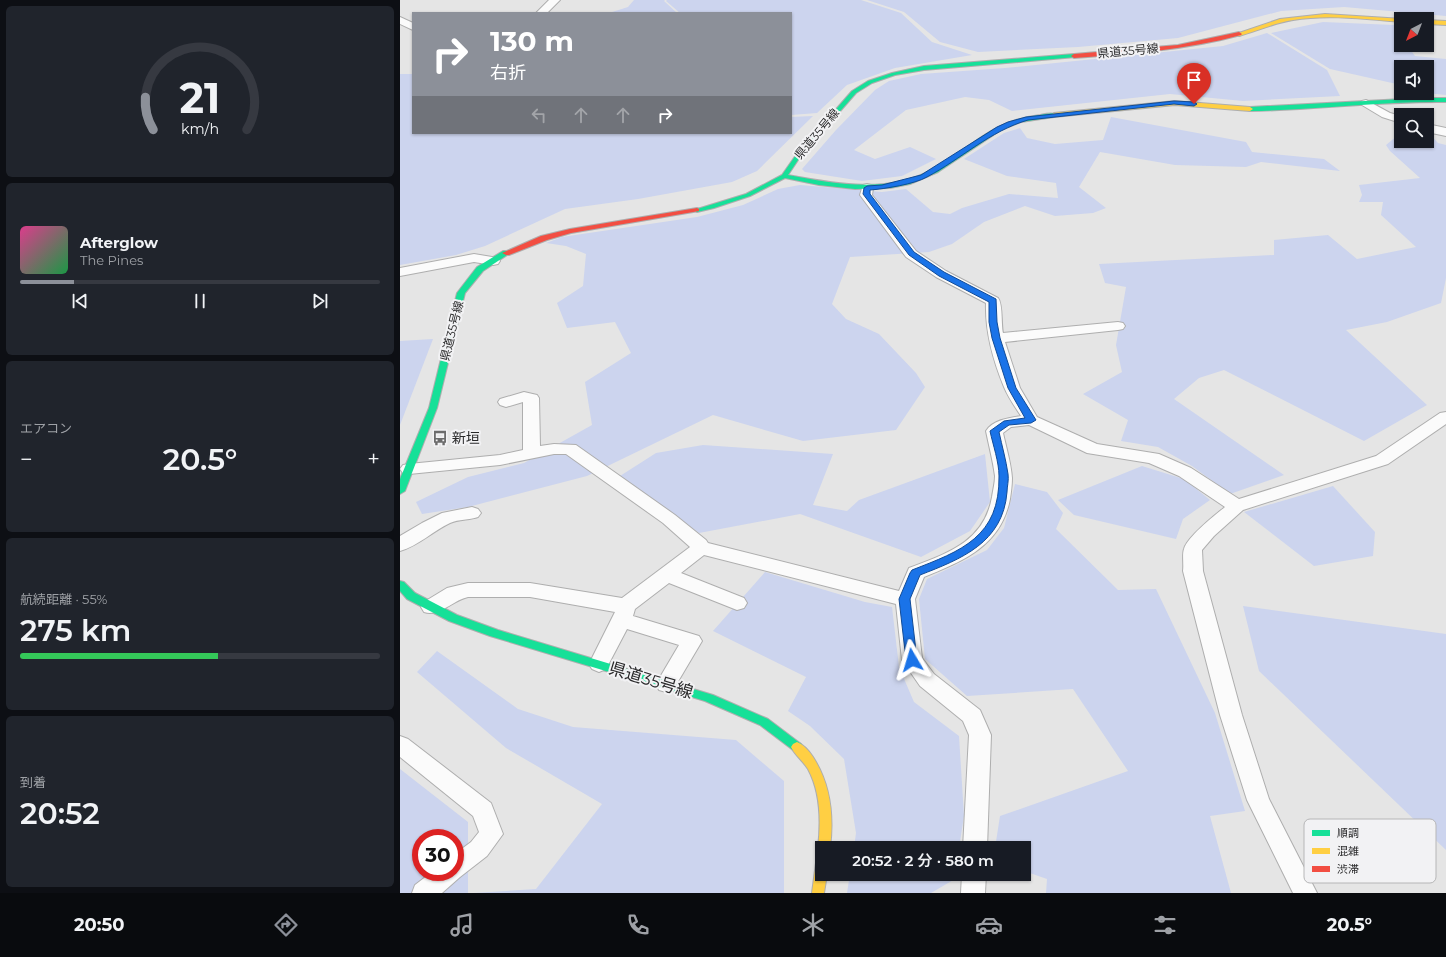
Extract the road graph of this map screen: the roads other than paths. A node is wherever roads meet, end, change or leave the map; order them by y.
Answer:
1 (555, 0) edge
2 (542, 12) edge
3 (400, 20) edge
4 (1394, 20) edge
5 (1434, 22) edge
6 (1446, 23) edge
7 (412, 26) edge
8 (1446, 100) edge
9 (1366, 103) junction
10 (1394, 118) edge
11 (1434, 129) edge
12 (1446, 132) edge
13 (784, 176) junction
14 (867, 188) junction
15 (493, 261) junction
16 (400, 272) edge
17 (1118, 326) dead end
18 (996, 338) junction
19 (506, 402) dead end
20 (1446, 417) edge
21 (1031, 420) junction
22 (532, 453) junction
23 (409, 469) junction
24 (400, 491) edge
25 (1237, 506) junction
26 (472, 513) dead end
27 (400, 545) edge
28 (701, 548) junction
29 (668, 575) junction
30 (400, 585) edge
31 (904, 599) junction
32 (737, 603) dead end
33 (431, 607) junction
34 (624, 612) junction
35 (599, 664) junction
36 (666, 684) junction
37 (400, 745) edge
38 (825, 841) edge
39 (975, 841) edge
40 (464, 861) edge
41 (439, 881) edge
42 (820, 881) edge
43 (974, 881) edge
44 (424, 893) edge
45 (818, 893) edge
46 (973, 893) edge
47 (1305, 893) edge

1 - 2 street
3 - 7 street
4 - 13 main road, 県道35号線
5 - 6 main road
8 - 9 main road
9 - 10 street
9 - 14 main road
11 - 12 street
13 - 14 main road
13 - 15 main road, 県道35号線
14 - 18 street
15 - 16 street
15 - 23 main road, 県道35号線
17 - 18 street
18 - 21 street
19 - 22 street
20 - 25 street
21 - 25 street
21 - 31 street
22 - 23 street
22 - 28 street
23 - 24 main road, 県道35号線
25 - 47 street
26 - 27 street
28 - 29 street
28 - 31 street
29 - 32 street
29 - 34 street
30 - 33 main road, 県道35号線
31 - 39 street
33 - 34 street
33 - 35 main road, 県道35号線
34 - 35 street
34 - 36 street
35 - 36 main road, 県道35号線
36 - 38 main road, 県道35号線
37 - 40 street
41 - 44 street
42 - 45 main road
43 - 46 street

